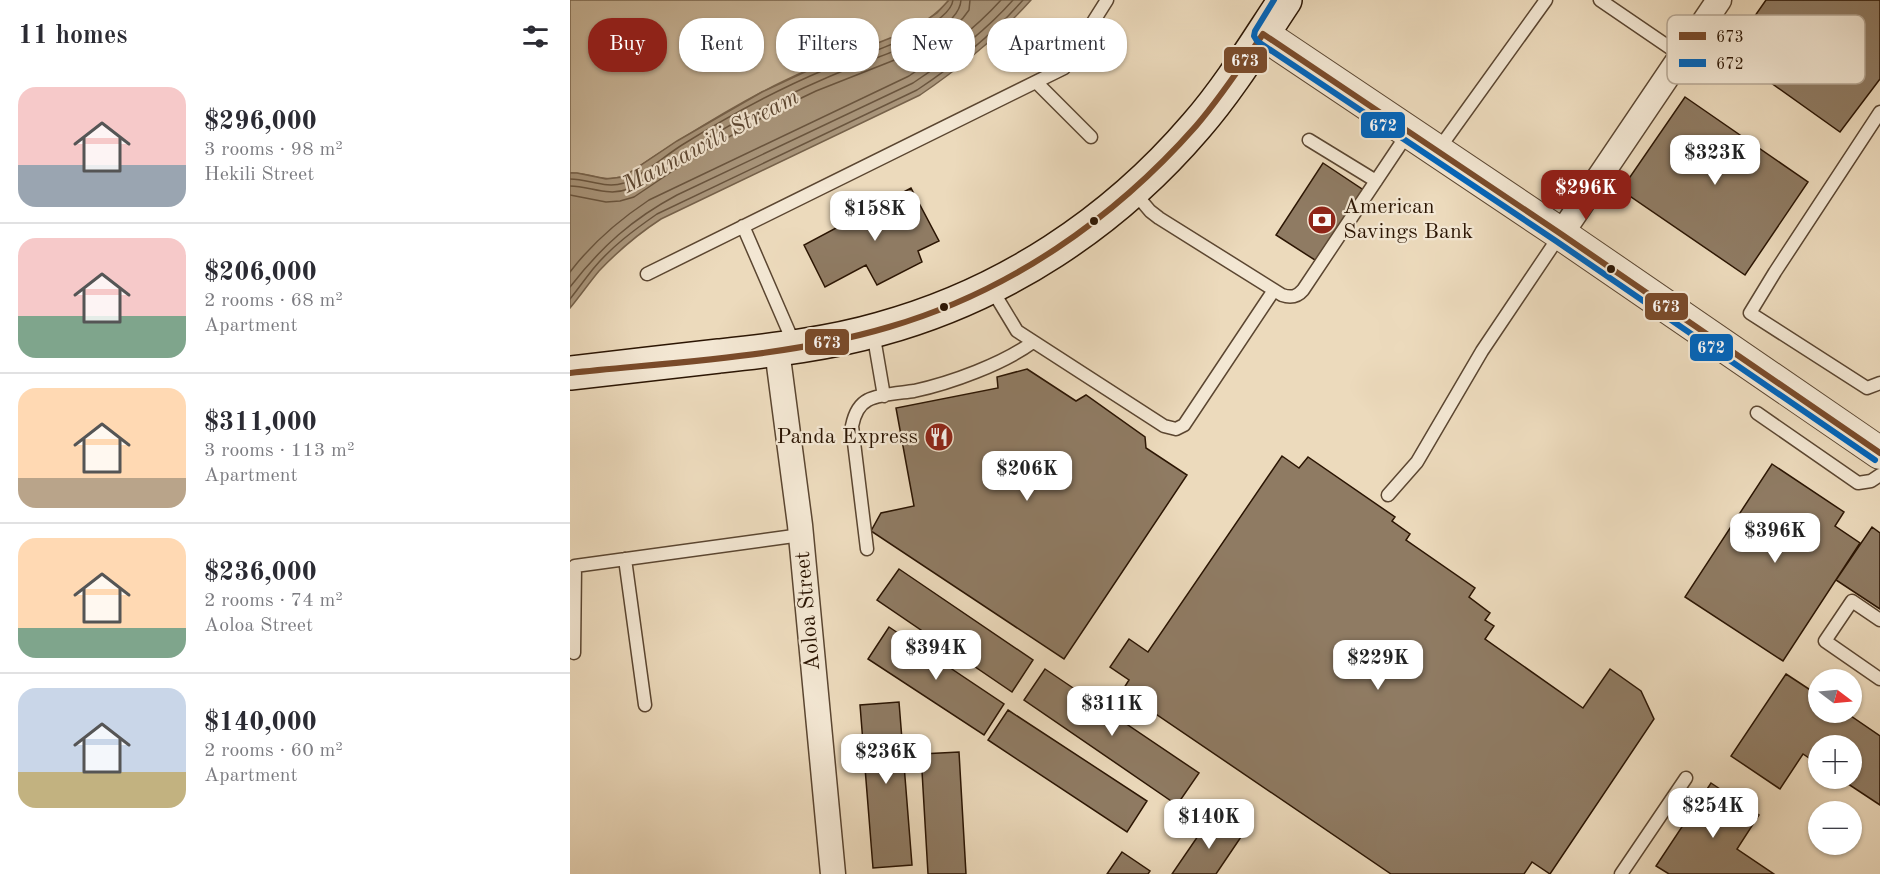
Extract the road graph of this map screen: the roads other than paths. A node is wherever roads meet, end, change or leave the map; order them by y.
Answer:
1 (1107, 0) edge
2 (1285, 0) edge
3 (1546, 0) edge
4 (1600, 0) edge
5 (1719, 0) edge
6 (1709, 15) edge
7 (1263, 34) junction
8 (1667, 46) edge
9 (1667, 78) edge
10 (1036, 82) junction
11 (1880, 112) edge
12 (1409, 132) junction
13 (1091, 137) dead end
14 (1309, 140) dead end
15 (1437, 151) junction
16 (1376, 182) junction
17 (1133, 191) junction
18 (743, 226) junction
19 (1561, 234) junction
20 (647, 274) dead end
21 (991, 287) junction
22 (1274, 290) junction
23 (873, 331) junction
24 (1033, 342) junction
25 (786, 348) junction
26 (570, 373) edge
27 (1880, 383) edge
28 (884, 396) junction
29 (1756, 413) dead end
30 (1880, 453) edge
31 (1880, 475) edge
32 (1388, 495) dead end
33 (801, 535) junction
34 (867, 549) dead end
35 (625, 559) junction
36 (1880, 620) edge
37 (574, 653) dead end
38 (1880, 679) edge
39 (645, 705) dead end
40 (1686, 778) dead end
41 (832, 874) edge
42 (1621, 874) edge

1 - 10 lane
2 - 7 main road
3 - 15 lane
4 - 8 lane
5 - 6 street
7 - 12 street
7 - 17 main road
9 - 19 street
10 - 13 lane
10 - 18 lane
11 - 27 lane
12 - 15 street
12 - 16 lane
14 - 16 lane
15 - 19 street
16 - 22 lane
17 - 21 main road
17 - 22 lane
18 - 20 lane
18 - 25 lane
19 - 30 street
19 - 32 lane
21 - 23 main road
21 - 24 lane
22 - 24 lane
23 - 25 main road
23 - 28 lane
24 - 28 lane
25 - 26 main road
25 - 33 street, Aoloa Street
28 - 34 lane
29 - 31 lane
33 - 35 lane
33 - 41 street, Aoloa Street
35 - 37 lane
35 - 39 lane
36 - 38 lane
40 - 42 lane

